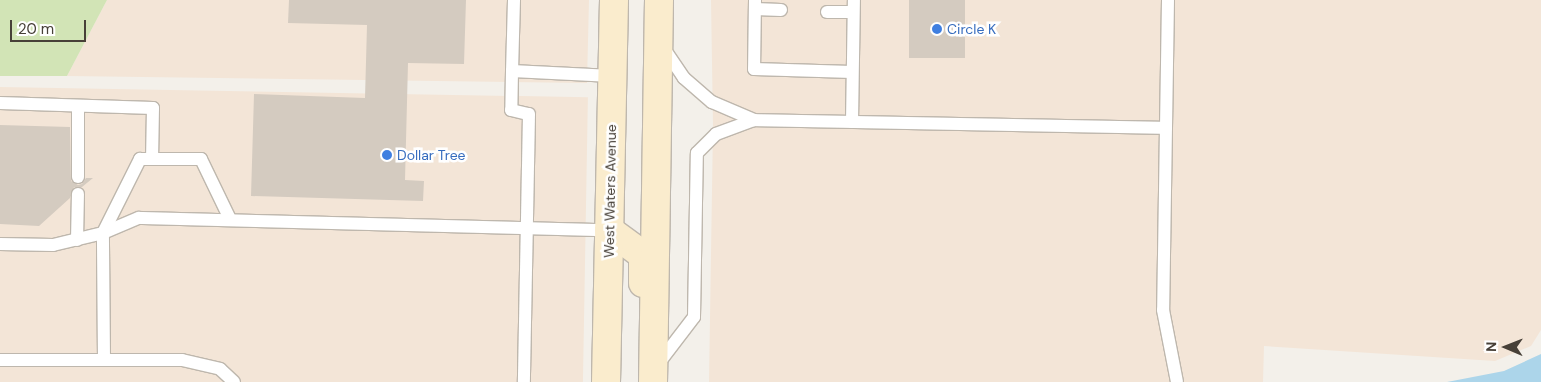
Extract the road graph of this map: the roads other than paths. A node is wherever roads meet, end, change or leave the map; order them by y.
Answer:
1 (514, 0) edge
2 (614, 0) edge
3 (659, 0) edge
4 (1168, 0) edge
5 (755, 5) edge
6 (854, 6) edge
7 (780, 10) dead end
8 (827, 12) dead end
9 (658, 41) junction
10 (512, 71) junction
11 (852, 72) junction
12 (612, 76) junction
13 (0, 103) edge
14 (78, 106) junction
15 (754, 120) junction
16 (852, 122) junction
17 (1166, 128) junction
18 (152, 159) junction
19 (78, 177) dead end
20 (78, 194) dead end
21 (230, 219) junction
22 (526, 228) junction
23 (609, 230) junction
24 (103, 233) junction
25 (77, 240) junction
26 (0, 244) edge
27 (104, 359) junction
28 (0, 360) edge
29 (650, 378) edge
30 (234, 382) edge
31 (524, 382) edge
32 (606, 382) edge
33 (1177, 382) edge

1 - 10 lane
2 - 12 main road, West Waters Avenue
3 - 9 main road
4 - 17 lane
5 - 7 lane
5 - 11 lane
6 - 8 lane
6 - 11 lane
9 - 15 lane
9 - 29 main road
10 - 12 lane
10 - 22 lane
11 - 16 lane
12 - 23 main road, West Waters Avenue
13 - 14 lane
14 - 18 lane
14 - 19 lane
15 - 16 lane
15 - 29 lane
16 - 17 lane
17 - 33 lane
18 - 21 lane
18 - 24 lane
20 - 25 lane
21 - 22 lane
21 - 24 lane
22 - 23 lane
22 - 31 lane
23 - 29 main road
23 - 32 main road, West Waters Avenue
24 - 25 lane
24 - 27 lane
25 - 26 lane
27 - 28 lane
27 - 30 lane

